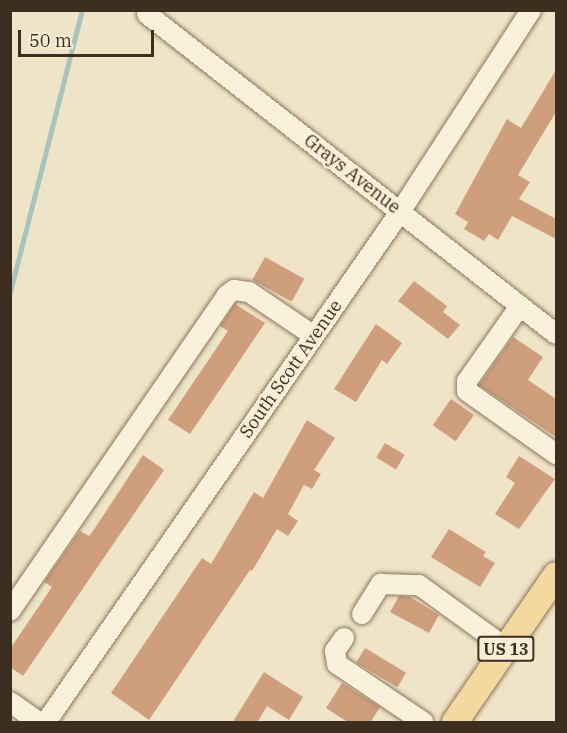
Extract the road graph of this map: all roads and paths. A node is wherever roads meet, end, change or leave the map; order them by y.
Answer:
1 (531, 10) edge
2 (147, 14) dead end
3 (400, 212) junction
4 (520, 306) junction
5 (556, 334) edge
6 (314, 336) junction
7 (556, 454) edge
8 (554, 584) edge
9 (10, 611) edge
10 (362, 614) dead end
11 (344, 638) dead end
12 (506, 648) junction
13 (10, 702) edge
14 (39, 723) edge
15 (45, 723) edge
16 (423, 723) edge
17 (455, 723) edge

1 - 3 street, South Scott Avenue
2 - 3 street, Grays Avenue
3 - 4 street, Grays Avenue
3 - 6 street, South Scott Avenue
4 - 5 street, Grays Avenue
4 - 7 street
6 - 9 street
6 - 15 street, South Scott Avenue
8 - 12 main road, US 13
10 - 12 street
11 - 16 street
12 - 17 main road, US 13
13 - 14 street

